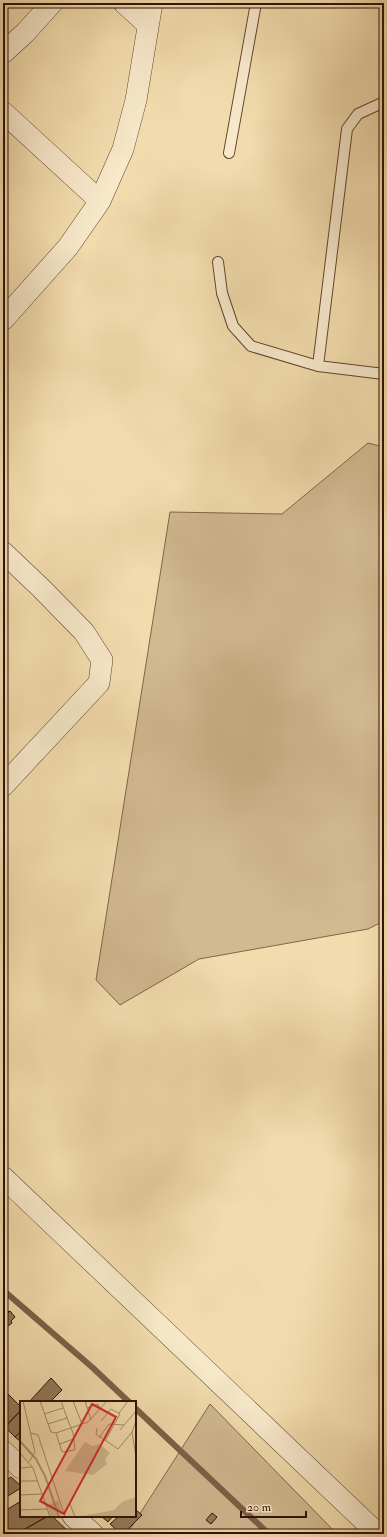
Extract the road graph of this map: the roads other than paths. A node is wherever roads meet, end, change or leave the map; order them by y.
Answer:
1 (52, 3) edge
2 (124, 3) edge
3 (152, 3) edge
4 (256, 3) edge
5 (148, 25) junction
6 (3, 53) edge
7 (384, 102) edge
8 (3, 112) edge
9 (229, 153) dead end
10 (100, 201) junction
11 (218, 262) dead end
12 (5, 314) edge
13 (318, 366) junction
14 (384, 374) edge
15 (3, 554) edge
16 (3, 786) edge
17 (3, 1177) edge
18 (3, 1451) edge
19 (20, 1467) edge
20 (74, 1517) edge
21 (93, 1534) edge
22 (378, 1534) edge

1 - 6 street
2 - 5 street
3 - 5 street
4 - 9 lane
5 - 10 street
7 - 13 lane
8 - 10 street
10 - 12 street
11 - 13 lane
13 - 14 lane
15 - 16 street
17 - 22 street
18 - 19 street
20 - 21 street

